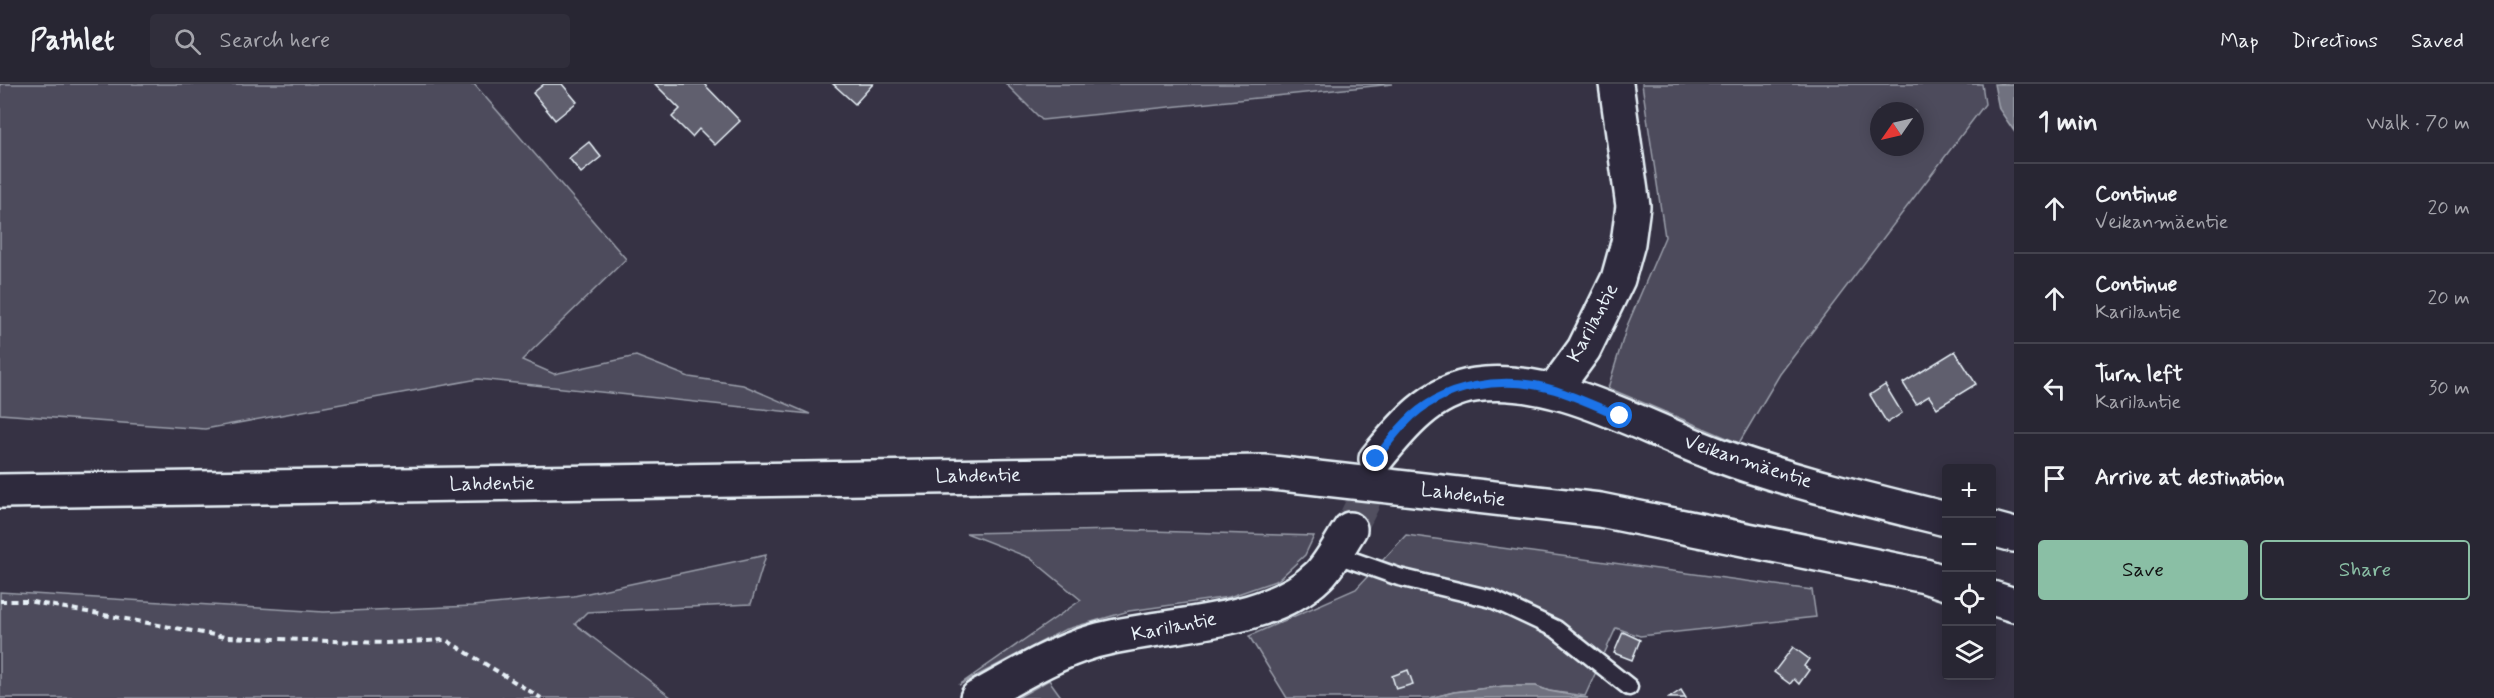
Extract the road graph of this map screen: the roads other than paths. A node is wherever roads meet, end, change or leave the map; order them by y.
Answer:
1 (1617, 84) edge
2 (1554, 390) junction
3 (1376, 459) tunnel mouth
4 (0, 491) edge
5 (1943, 518) edge
6 (1996, 530) edge
7 (2014, 535) edge
8 (1342, 542) joint
9 (1942, 581) edge
10 (1996, 599) edge
11 (2014, 605) edge
12 (1629, 687) dead end
13 (977, 698) edge

1 - 2 main road, Karilantie
2 - 3 main road
2 - 5 main road, Veikanmäentie
4 - 9 main road, Lahdentie
6 - 7 main road
8 - 12 lane
8 - 13 main road, Karilantie
10 - 11 main road

